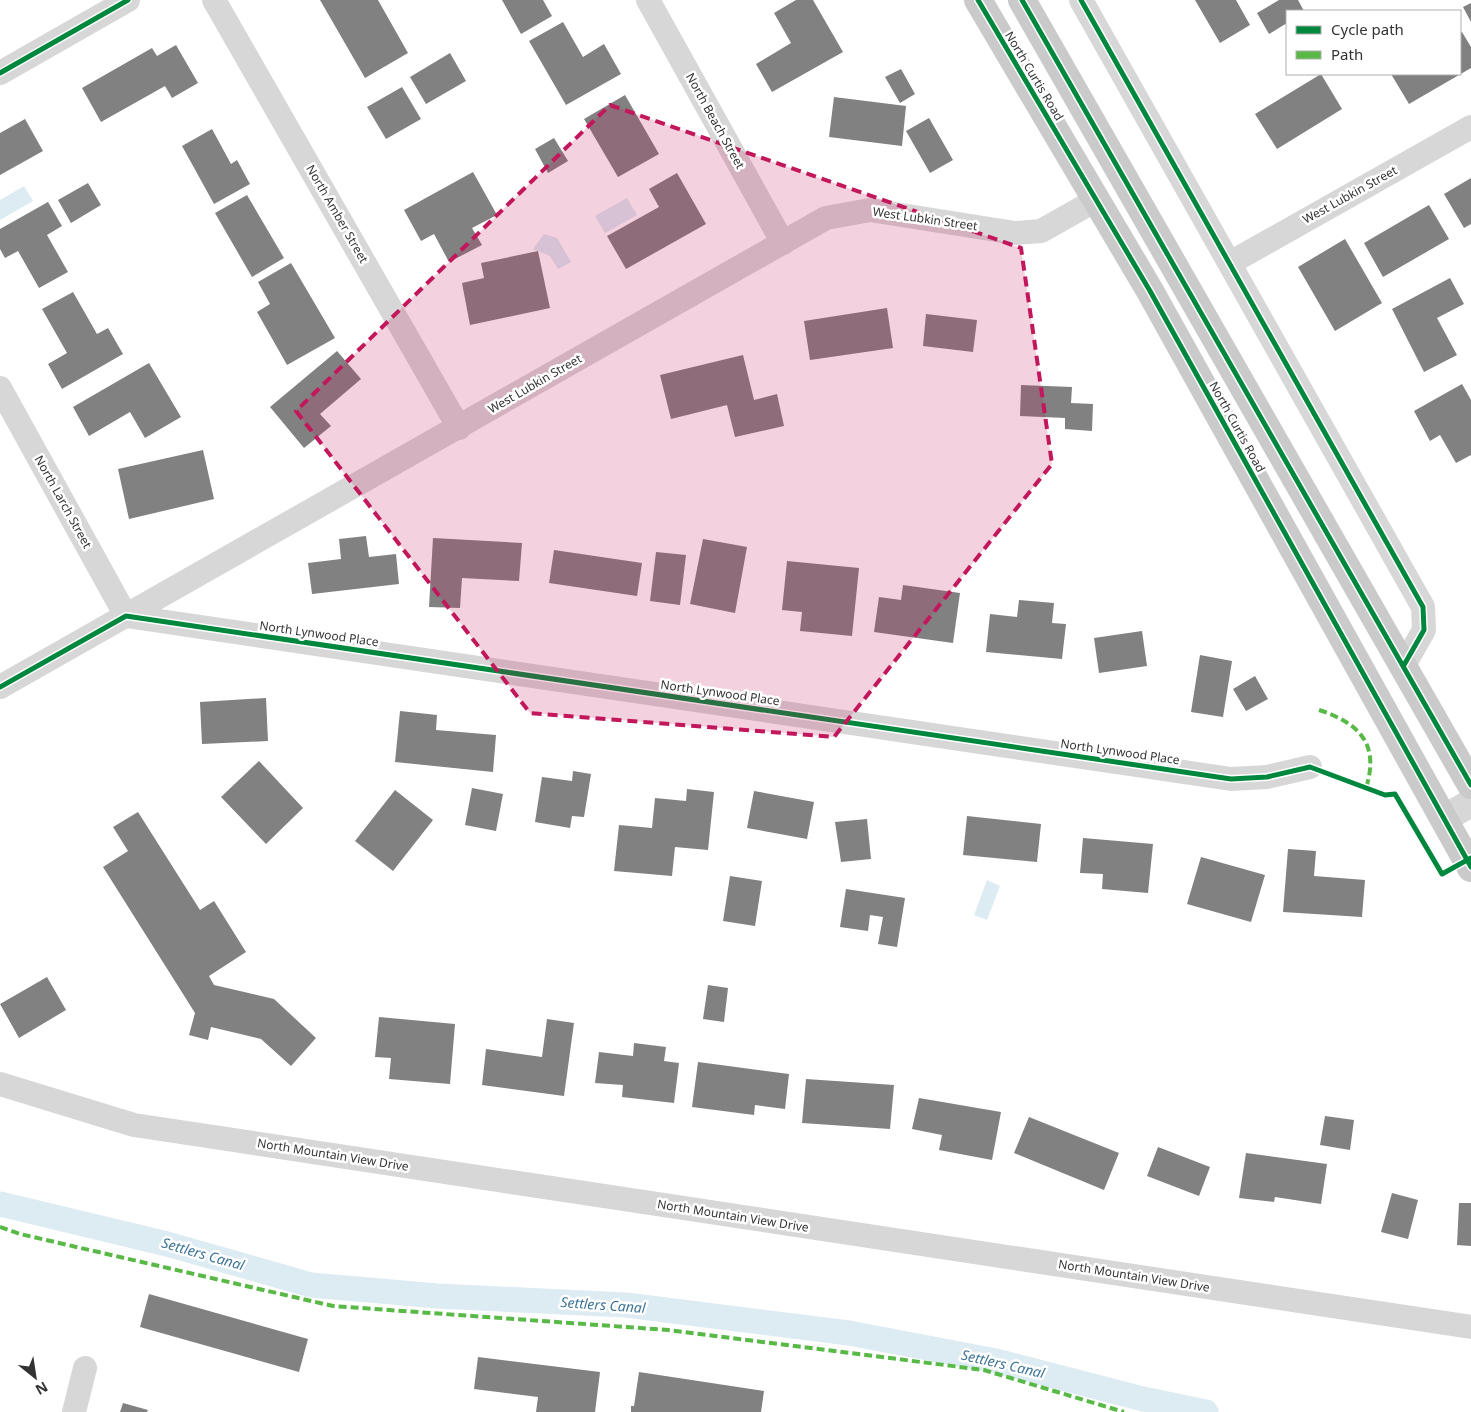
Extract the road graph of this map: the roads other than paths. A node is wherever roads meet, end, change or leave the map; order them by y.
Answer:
1 (128, 0) edge
2 (214, 0) edge
3 (648, 0) edge
4 (978, 0) edge
5 (1022, 0) edge
6 (1080, 0) edge
7 (0, 73) edge
8 (1471, 127) edge
9 (1096, 200) junction
10 (783, 243) junction
11 (1230, 263) junction
12 (0, 388) edge
13 (459, 428) junction
14 (126, 616) junction
15 (1404, 665) junction
16 (0, 687) edge
17 (1310, 767) dead end
18 (1471, 785) edge
19 (1471, 803) edge
20 (1445, 818) junction
21 (1471, 868) edge
22 (0, 1084) edge
23 (1471, 1327) edge
24 (85, 1368) dead end
25 (74, 1412) edge

1 - 7 street
2 - 13 street, North Amber Street
3 - 10 street, North Beach Street
4 - 9 main road, North Curtis Road
5 - 15 main road, North Curtis Road
6 - 11 street
8 - 11 street, West Lubkin Street
9 - 10 street, West Lubkin Street
9 - 20 main road, North Curtis Road
10 - 13 street, West Lubkin Street
11 - 15 street
12 - 14 street, North Larch Street
13 - 14 street, West Lubkin Street
14 - 16 street, West Lubkin Street
14 - 17 street, North Lynwood Place
15 - 18 main road, North Curtis Road
19 - 20 street
20 - 21 main road, North Curtis Road
22 - 23 street, North Mountain View Drive
24 - 25 street

